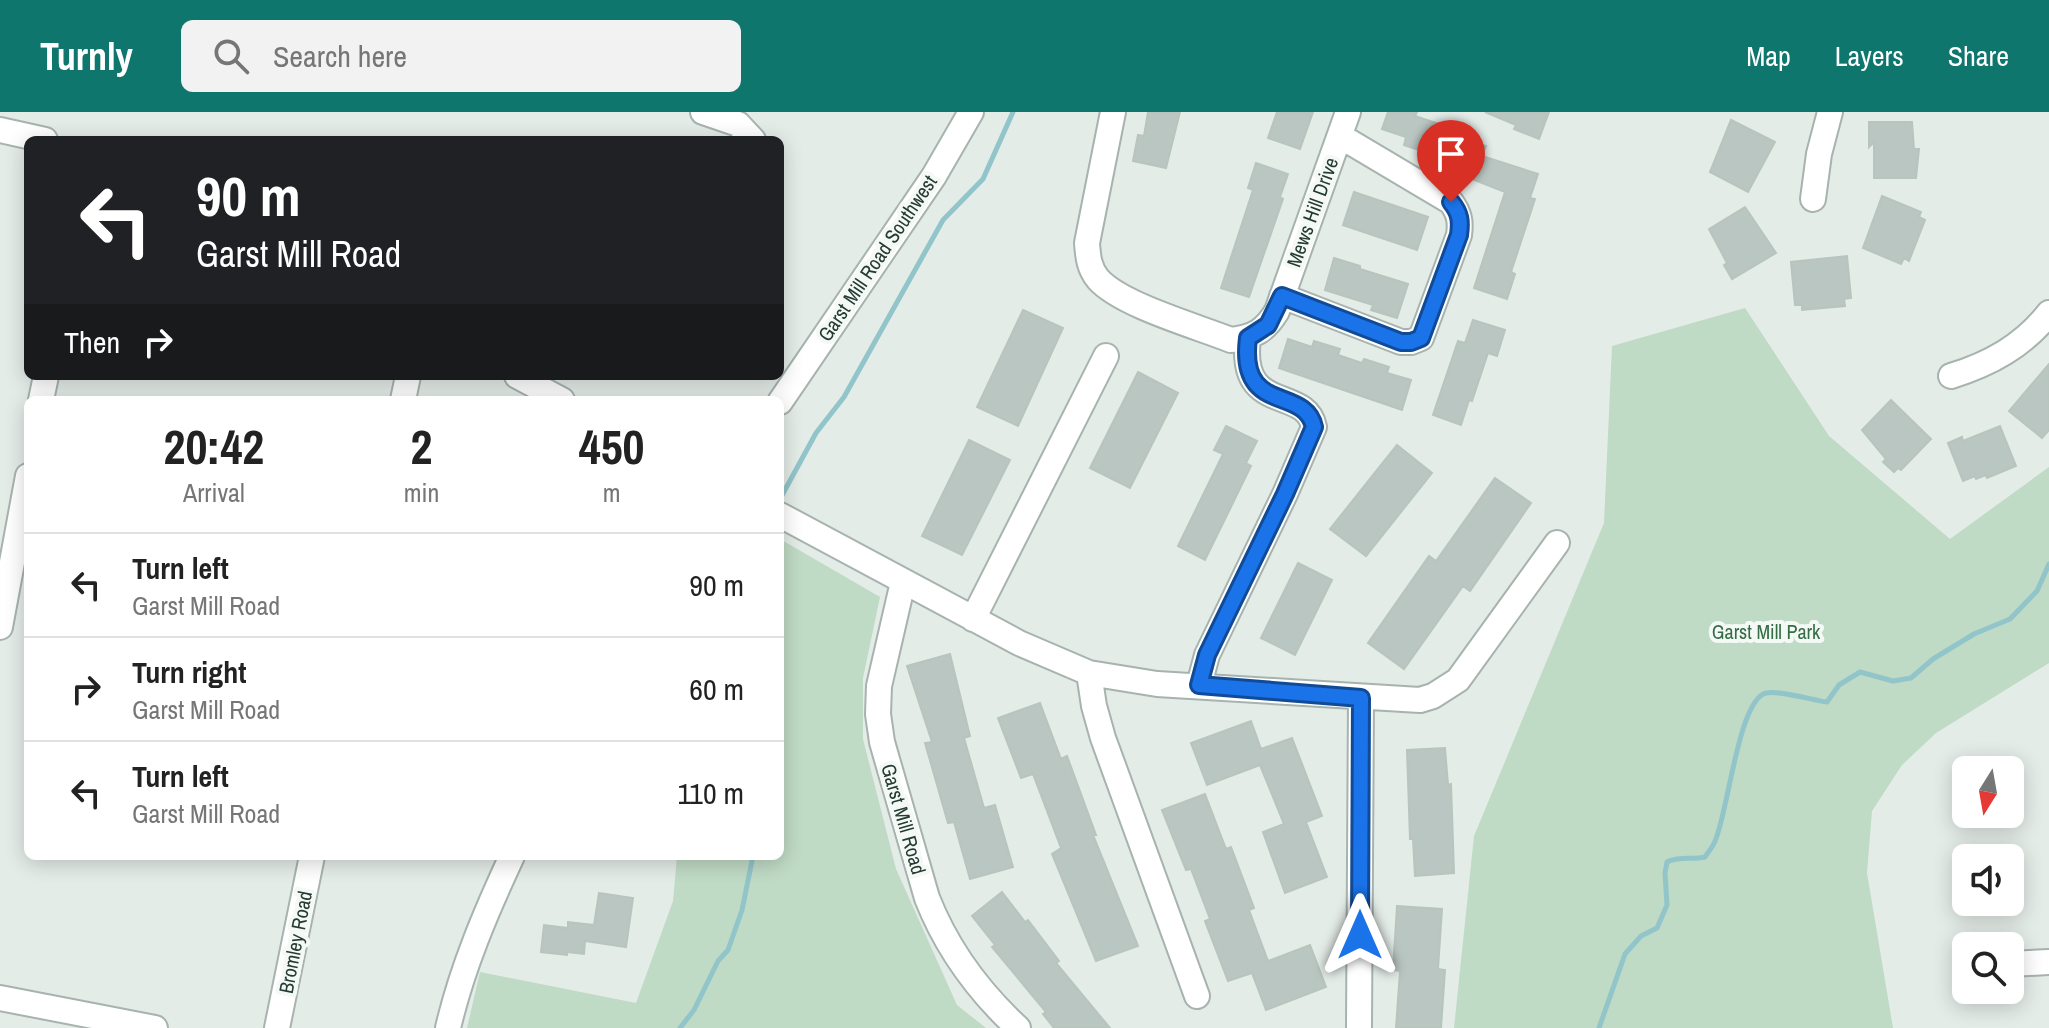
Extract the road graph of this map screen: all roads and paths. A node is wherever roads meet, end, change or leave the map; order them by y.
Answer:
1 (703, 112) edge
2 (971, 112) edge
3 (1113, 112) edge
4 (1348, 112) edge
5 (1830, 112) edge
6 (0, 130) edge
7 (27, 136) edge
8 (749, 136) edge
9 (1340, 136) junction
10 (1813, 199) dead end
11 (1282, 296) junction
12 (2049, 313) edge
13 (1248, 338) junction
14 (1106, 356) dead end
15 (1951, 376) dead end
16 (525, 380) edge
17 (555, 396) edge
18 (784, 396) edge
19 (24, 498) edge
20 (784, 517) edge
21 (1557, 543) dead end
22 (903, 582) junction
23 (973, 619) junction
24 (0, 627) edge
25 (1089, 673) junction
26 (1199, 685) junction
27 (1361, 698) junction
28 (311, 860) edge
29 (510, 860) edge
30 (2049, 962) edge
31 (2024, 963) edge
32 (1197, 996) dead end
33 (0, 998) edge
34 (155, 1028) edge
35 (277, 1028) edge
36 (448, 1028) edge
37 (1018, 1028) edge
38 (1359, 1028) edge

1 - 8 street
2 - 18 street, Garst Mill Road Southwest
3 - 13 street
4 - 9 street, Mews Hill Drive
5 - 10 street
6 - 7 street
9 - 11 street, Mews Hill Drive
9 - 11 street, Mews Hill Drive
11 - 13 street
12 - 15 street
13 - 26 street
14 - 23 street
16 - 17 street
19 - 24 street
20 - 22 street
21 - 27 street
22 - 23 street
22 - 37 street, Garst Mill Road
23 - 25 street
25 - 26 street
25 - 32 street
26 - 27 street
27 - 38 street
28 - 35 street, Bromley Road
29 - 36 street
30 - 31 street
33 - 34 street

